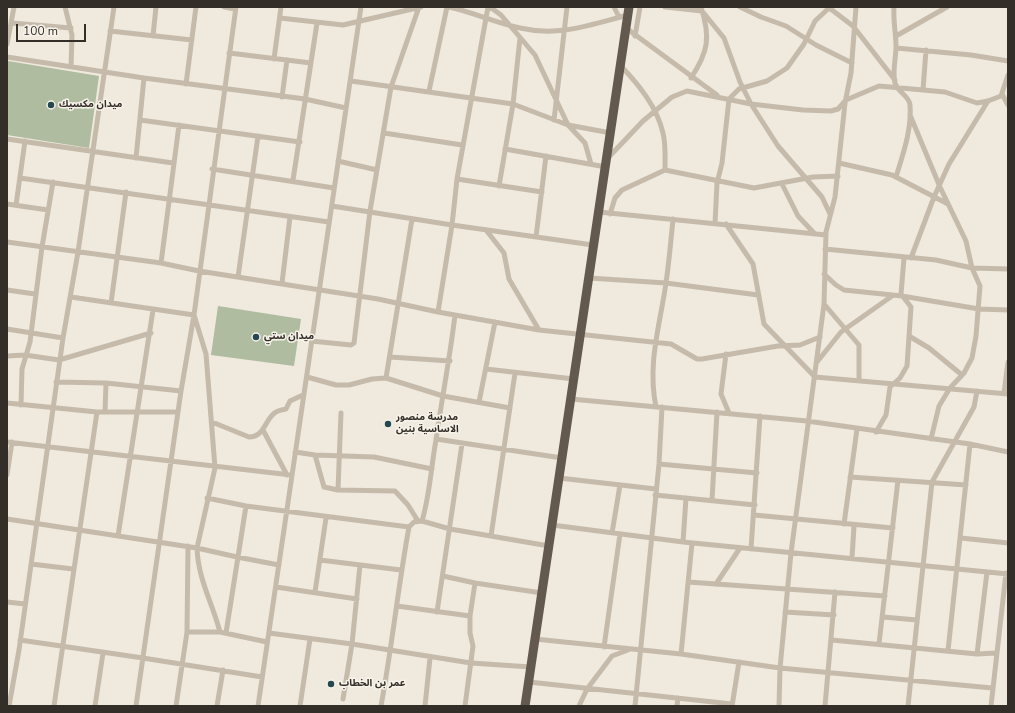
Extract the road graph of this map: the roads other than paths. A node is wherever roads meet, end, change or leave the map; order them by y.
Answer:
1 (14, 7) edge
2 (65, 7) edge
3 (114, 7) edge
4 (156, 7) edge
5 (196, 7) edge
6 (224, 7) edge
7 (281, 7) edge
8 (361, 7) edge
9 (420, 7) edge
10 (448, 7) edge
11 (489, 7) edge
12 (567, 7) edge
13 (614, 7) edge
14 (640, 7) edge
15 (665, 7) edge
16 (740, 7) edge
17 (829, 7) edge
18 (856, 7) edge
19 (894, 7) edge
20 (947, 7) edge
21 (235, 8) edge
22 (702, 9) edge
23 (629, 11) edge
24 (280, 18) junction
25 (619, 18) junction
26 (485, 19) junction
27 (359, 22) junction
28 (12, 23) junction
29 (317, 23) junction
30 (511, 26) junction
31 (853, 26) junction
32 (71, 28) junction
33 (626, 28) junction
34 (110, 31) junction
35 (564, 32) junction
36 (153, 36) junction
37 (635, 36) junction
38 (896, 36) junction
39 (520, 38) junction
40 (806, 39) junction
41 (192, 40) junction
42 (7, 44) edge
43 (896, 48) junction
44 (926, 50) junction
45 (229, 53) junction
46 (7, 57) edge
47 (274, 59) junction
48 (287, 60) junction
49 (1008, 61) edge
50 (311, 63) junction
51 (852, 63) junction
52 (621, 66) junction
53 (71, 67) junction
54 (103, 72) junction
55 (1008, 76) edge
56 (144, 78) junction
57 (691, 78) junction
58 (895, 80) junction
59 (351, 81) junction
60 (186, 84) junction
61 (391, 87) junction
62 (743, 88) junction
63 (224, 89) junction
64 (898, 89) junction
65 (923, 90) junction
66 (429, 91) junction
67 (1002, 94) junction
68 (282, 96) junction
69 (720, 97) junction
70 (556, 98) junction
71 (305, 99) junction
72 (471, 99) junction
73 (729, 99) junction
74 (846, 100) junction
75 (988, 101) junction
76 (513, 104) junction
77 (751, 104) junction
78 (1008, 105) edge
79 (346, 108) junction
80 (655, 111) junction
81 (910, 115) junction
82 (140, 120) junction
83 (554, 120) junction
84 (178, 125) junction
85 (568, 125) junction
86 (218, 130) junction
87 (384, 133) junction
88 (611, 133) junction
89 (258, 136) junction
90 (7, 139) edge
91 (25, 141) junction
92 (300, 142) junction
93 (462, 145) junction
94 (505, 149) junction
95 (91, 152) junction
96 (546, 156) junction
97 (136, 158) junction
98 (338, 161) junction
99 (839, 162) junction
100 (173, 163) junction
101 (606, 163) junction
102 (591, 164) junction
103 (212, 169) junction
104 (377, 170) junction
105 (665, 170) junction
106 (254, 175) junction
107 (838, 176) junction
108 (896, 177) junction
109 (20, 178) junction
110 (806, 178) junction
111 (457, 179) junction
112 (293, 180) junction
113 (718, 180) junction
114 (53, 182) junction
115 (782, 184) junction
116 (499, 186) junction
117 (86, 187) junction
118 (940, 187) junction
119 (334, 188) junction
120 (126, 192) junction
121 (542, 192) junction
122 (934, 197) junction
123 (169, 199) junction
124 (7, 204) edge
125 (208, 204) junction
126 (949, 204) junction
127 (16, 205) junction
128 (332, 206) junction
129 (48, 210) junction
130 (248, 211) junction
131 (370, 212) junction
132 (599, 212) junction
133 (610, 214) junction
134 (830, 214) junction
135 (290, 217) junction
136 (412, 219) junction
137 (673, 219) junction
138 (330, 222) junction
139 (715, 223) junction
140 (726, 224) junction
141 (452, 225) junction
142 (486, 230) junction
143 (814, 233) junction
144 (826, 235) junction
145 (536, 237) junction
146 (7, 242) edge
147 (593, 245) junction
148 (42, 247) junction
149 (825, 249) junction
150 (78, 252) junction
151 (116, 256) junction
152 (904, 258) junction
153 (911, 258) junction
154 (161, 263) junction
155 (972, 268) junction
156 (1008, 269) edge
157 (199, 271) junction
158 (824, 274) junction
159 (238, 277) junction
160 (589, 278) junction
161 (282, 283) junction
162 (666, 283) junction
163 (319, 289) junction
164 (7, 290) edge
165 (35, 294) junction
166 (758, 295) junction
167 (361, 296) junction
168 (892, 296) junction
169 (902, 296) junction
170 (70, 297) junction
171 (111, 303) junction
172 (399, 303) junction
173 (824, 304) junction
174 (979, 309) junction
175 (153, 310) junction
176 (1008, 310) edge
177 (438, 312) junction
178 (194, 315) junction
179 (454, 315) junction
180 (495, 322) junction
181 (7, 329) edge
182 (845, 329) junction
183 (539, 330) junction
184 (31, 332) junction
185 (151, 333) junction
186 (580, 336) junction
187 (909, 336) junction
188 (820, 337) junction
189 (63, 338) junction
190 (311, 341) junction
191 (656, 342) junction
192 (787, 346) junction
193 (726, 354) junction
194 (25, 355) junction
195 (7, 356) edge
196 (390, 358) junction
197 (59, 360) junction
198 (450, 360) junction
199 (1008, 362) edge
200 (817, 363) junction
201 (486, 368) junction
202 (516, 373) junction
203 (962, 375) junction
204 (307, 377) junction
205 (815, 377) junction
206 (386, 378) junction
207 (574, 379) junction
208 (859, 380) junction
209 (56, 382) junction
210 (106, 382) junction
211 (895, 382) junction
212 (142, 387) junction
213 (950, 388) junction
214 (180, 391) junction
215 (977, 391) junction
216 (1006, 393) edge
217 (303, 396) junction
218 (443, 396) junction
219 (571, 399) junction
220 (480, 402) junction
221 (7, 403) edge
222 (21, 405) junction
223 (52, 407) junction
224 (656, 407) junction
225 (662, 407) junction
226 (510, 408) junction
227 (97, 412) junction
228 (105, 412) junction
229 (137, 412) junction
230 (178, 412) junction
231 (717, 412) junction
232 (341, 413) dead end
233 (729, 413) junction
234 (760, 416) junction
235 (807, 421) junction
236 (212, 422) junction
237 (857, 429) junction
238 (263, 430) junction
239 (876, 432) junction
240 (436, 439) junction
241 (930, 439) junction
242 (9, 442) edge
243 (953, 442) junction
244 (462, 444) junction
245 (970, 444) junction
246 (48, 447) junction
247 (503, 450) junction
248 (295, 452) junction
249 (1008, 452) edge
250 (92, 453) junction
251 (315, 455) junction
252 (338, 456) junction
253 (130, 457) junction
254 (562, 458) junction
255 (172, 462) junction
256 (659, 464) junction
257 (215, 468) junction
258 (432, 469) junction
259 (714, 469) junction
260 (757, 473) junction
261 (7, 475) edge
262 (289, 475) junction
263 (850, 477) junction
264 (559, 478) junction
265 (898, 480) junction
266 (932, 482) junction
267 (620, 484) junction
268 (966, 485) junction
269 (656, 488) junction
270 (338, 490) junction
271 (655, 495) junction
272 (207, 498) junction
273 (686, 498) junction
274 (712, 500) junction
275 (754, 505) junction
276 (246, 506) junction
277 (288, 512) junction
278 (754, 515) junction
279 (326, 518) junction
280 (7, 519) edge
281 (796, 519) junction
282 (420, 521) junction
283 (37, 524) junction
284 (844, 524) junction
285 (552, 525) junction
286 (854, 526) junction
287 (409, 528) junction
288 (893, 528) junction
289 (450, 529) junction
290 (80, 530) junction
291 (612, 533) junction
292 (620, 534) junction
293 (118, 536) junction
294 (491, 536) junction
295 (650, 538) junction
296 (961, 538) junction
297 (159, 542) junction
298 (683, 542) junction
299 (692, 543) junction
300 (1008, 543) edge
301 (188, 546) junction
302 (549, 546) junction
303 (197, 548) junction
304 (740, 548) junction
305 (752, 549) junction
306 (791, 553) junction
307 (236, 558) junction
308 (852, 558) junction
309 (320, 560) junction
310 (889, 562) junction
311 (31, 564) junction
312 (279, 565) junction
313 (360, 565) junction
314 (922, 566) junction
315 (74, 569) junction
316 (957, 569) junction
317 (401, 570) junction
318 (987, 572) junction
319 (1007, 574) edge
320 (443, 576) junction
321 (688, 582) junction
322 (476, 583) junction
323 (716, 584) junction
324 (276, 587) junction
325 (787, 589) junction
326 (314, 592) junction
327 (835, 592) junction
328 (542, 593) junction
329 (885, 596) junction
330 (357, 599) junction
331 (7, 602) edge
332 (25, 604) junction
333 (398, 606) junction
334 (437, 612) junction
335 (785, 612) junction
336 (834, 615) junction
337 (470, 616) junction
338 (883, 617) junction
339 (917, 620) junction
340 (187, 632) junction
341 (223, 633) junction
342 (269, 633) junction
343 (310, 639) junction
344 (535, 639) junction
345 (20, 640) junction
346 (832, 640) junction
347 (267, 642) junction
348 (352, 644) junction
349 (879, 644) junction
350 (62, 646) junction
351 (604, 647) junction
352 (914, 648) junction
353 (630, 649) junction
354 (641, 650) junction
355 (392, 651) junction
356 (948, 651) junction
357 (102, 652) junction
358 (996, 653) junction
359 (681, 654) junction
360 (978, 654) junction
361 (143, 658) junction
362 (430, 658) junction
363 (739, 662) junction
364 (471, 663) junction
365 (182, 665) junction
366 (531, 666) junction
367 (780, 668) junction
368 (223, 670) junction
369 (829, 672) junction
370 (262, 677) junction
371 (911, 680) junction
372 (529, 682) junction
373 (992, 688) junction
374 (587, 689) junction
375 (636, 694) junction
376 (678, 698) junction
377 (343, 699) dead end
378 (10, 705) edge
379 (732, 705) edge
380 (54, 706) edge
381 (95, 706) edge
382 (136, 706) edge
383 (176, 706) edge
384 (217, 706) edge
385 (258, 706) edge
386 (300, 706) edge
387 (381, 706) edge
388 (425, 706) edge
389 (466, 706) edge
390 (525, 706) edge
391 (579, 706) edge
392 (635, 706) edge
393 (677, 706) edge
394 (779, 706) edge
395 (825, 706) edge
396 (908, 706) edge
397 (991, 706) edge

1 - 28 street
2 - 32 street
3 - 34 street
4 - 36 street
5 - 41 street
6 - 21 street
7 - 24 street
8 - 27 street
9 - 27 street
9 - 61 street
10 - 26 street
10 - 66 street
11 - 26 street
11 - 30 street
12 - 35 street
13 - 25 street
14 - 37 street
15 - 22 street
16 - 40 street
17 - 31 street
17 - 40 street
18 - 31 street
19 - 38 street
20 - 38 street
21 - 45 street
22 - 57 street
22 - 62 street
23 - 25 street
23 - 33 highway
24 - 29 street
24 - 47 street
25 - 35 street
26 - 30 street
26 - 72 street
27 - 29 street
27 - 59 street
28 - 32 street
28 - 42 street
29 - 50 street
30 - 35 street
30 - 39 street
31 - 51 street
31 - 58 street
32 - 53 street
33 - 37 street
33 - 52 highway
34 - 36 street
34 - 54 street
35 - 70 street
36 - 41 street
37 - 57 street
38 - 43 street
39 - 70 street
39 - 76 street
40 - 51 street
40 - 62 street
41 - 60 street
43 - 44 street
43 - 58 street
44 - 49 street
44 - 65 street
45 - 47 street
45 - 63 street
46 - 53 street
47 - 48 street
48 - 50 street
48 - 68 street
50 - 71 street
51 - 74 street
52 - 80 street
52 - 88 highway
53 - 54 street
54 - 56 street
54 - 95 street
55 - 67 street
56 - 60 street
56 - 82 street
57 - 69 street
58 - 64 street
59 - 61 street
59 - 79 street
60 - 63 street
61 - 66 street
61 - 87 street
62 - 73 street
62 - 77 street
63 - 68 street
63 - 86 street
64 - 65 street
64 - 74 street
64 - 81 street
65 - 75 street
66 - 72 street
67 - 75 street
67 - 78 street
68 - 71 street
69 - 73 street
69 - 80 street
70 - 83 street
70 - 85 street
71 - 79 street
71 - 92 street
72 - 76 street
72 - 93 street
73 - 77 street
73 - 113 street
74 - 77 street
74 - 99 street
75 - 118 street
76 - 83 street
76 - 94 street
77 - 110 street
79 - 98 street
80 - 101 street
80 - 105 street
81 - 108 street
81 - 118 street
82 - 84 street
82 - 97 street
83 - 85 street
84 - 86 street
84 - 100 street
85 - 88 street
85 - 102 street
86 - 89 street
86 - 103 street
87 - 93 street
87 - 104 street
88 - 101 highway
89 - 92 street
89 - 106 street
90 - 91 street
91 - 95 street
91 - 109 street
92 - 112 street
93 - 111 street
94 - 96 street
94 - 116 street
95 - 97 street
95 - 117 street
96 - 102 street
96 - 121 street
97 - 100 street
98 - 104 street
98 - 119 street
99 - 107 street
99 - 108 street
100 - 123 street
101 - 102 street
101 - 132 highway
103 - 106 street
103 - 125 street
104 - 131 street
105 - 113 street
105 - 133 street
106 - 112 street
106 - 130 street
107 - 110 street
107 - 134 street
108 - 122 street
109 - 114 street
109 - 127 street
110 - 115 street
110 - 134 street
111 - 116 street
111 - 141 street
112 - 119 street
113 - 115 street
113 - 139 street
114 - 117 street
114 - 129 street
115 - 143 street
116 - 121 street
117 - 120 street
117 - 150 street
118 - 122 street
118 - 126 street
119 - 128 street
120 - 123 street
120 - 151 street
121 - 145 street
122 - 126 street
122 - 153 street
123 - 125 street
123 - 154 street
124 - 127 street
125 - 130 street
125 - 157 street
126 - 155 street
127 - 129 street
128 - 131 street
128 - 138 street
129 - 148 street
130 - 135 street
130 - 159 street
131 - 136 street
131 - 167 street
132 - 133 street
132 - 147 highway
133 - 137 street
134 - 144 street
135 - 138 street
135 - 161 street
136 - 141 street
136 - 172 street
137 - 139 street
137 - 162 street
138 - 163 street
139 - 140 street
140 - 143 street
140 - 166 street
141 - 142 street
141 - 177 street
142 - 145 street
142 - 183 street
143 - 144 street
144 - 149 street
145 - 147 street
146 - 148 street
147 - 160 highway
148 - 150 street
148 - 165 street
149 - 152 street
149 - 158 street
150 - 151 street
150 - 170 street
151 - 154 street
151 - 171 street
152 - 153 street
152 - 169 street
153 - 155 street
154 - 157 street
155 - 156 street
155 - 174 street
157 - 159 street
157 - 178 street
158 - 168 street
158 - 173 street
159 - 161 street
160 - 162 street
160 - 186 highway
161 - 163 street
162 - 166 street
162 - 191 street
163 - 167 street
163 - 190 street
164 - 165 street
165 - 184 street
166 - 192 street
167 - 172 street
167 - 190 street
168 - 169 street
168 - 182 street
169 - 174 street
169 - 187 street
170 - 171 street
170 - 189 street
171 - 175 street
172 - 177 street
172 - 196 street
173 - 182 street
173 - 188 street
174 - 176 street
174 - 203 street
175 - 178 street
175 - 185 street
177 - 179 street
178 - 214 street
178 - 236 street
179 - 180 street
179 - 198 street
180 - 183 street
180 - 201 street
181 - 184 street
182 - 200 street
182 - 208 street
183 - 186 street
184 - 189 street
184 - 194 street
185 - 197 street
185 - 212 street
186 - 191 street
186 - 207 highway
187 - 203 street
187 - 211 street
188 - 192 street
188 - 200 street
189 - 197 street
190 - 204 street
191 - 193 street
191 - 224 street
192 - 193 street
192 - 205 street
193 - 233 street
194 - 195 street
194 - 197 street
194 - 222 street
196 - 198 street
196 - 206 street
197 - 209 street
198 - 218 street
199 - 216 street
200 - 205 street
201 - 202 street
201 - 220 street
202 - 207 street
202 - 226 street
203 - 213 street
204 - 206 street
204 - 217 street
205 - 208 street
205 - 235 street
206 - 218 street
207 - 219 highway
208 - 211 street
209 - 210 street
209 - 223 street
210 - 212 street
210 - 228 street
211 - 213 street
211 - 239 street
212 - 214 street
212 - 229 street
213 - 215 street
213 - 241 street
214 - 230 street
215 - 216 street
215 - 243 street
217 - 238 street
217 - 248 street
218 - 220 street
218 - 240 street
219 - 224 street
219 - 254 highway
220 - 226 street
221 - 222 street
222 - 223 street
223 - 227 street
223 - 246 street
224 - 225 street
225 - 231 street
225 - 256 street
226 - 247 street
227 - 228 street
227 - 250 street
228 - 229 street
229 - 230 street
229 - 253 street
230 - 255 street
231 - 233 street
231 - 259 street
232 - 252 street
233 - 234 street
234 - 235 street
234 - 260 street
235 - 237 street
235 - 281 street
236 - 238 street
236 - 257 street
237 - 239 street
237 - 263 street
238 - 262 street
239 - 241 street
240 - 244 street
240 - 258 street
241 - 243 street
242 - 246 street
242 - 261 street
243 - 245 street
243 - 266 street
244 - 247 street
244 - 289 street
245 - 249 street
245 - 268 street
246 - 250 street
246 - 283 street
247 - 254 street
247 - 294 street
248 - 251 street
248 - 262 street
250 - 253 street
250 - 290 street
251 - 252 street
251 - 270 street
252 - 258 street
252 - 270 street
253 - 255 street
253 - 293 street
254 - 264 highway
255 - 257 street
255 - 297 street
256 - 259 street
256 - 269 street
257 - 262 street
257 - 272 street
258 - 282 street
259 - 260 street
259 - 274 street
260 - 275 street
262 - 277 street
263 - 265 street
263 - 284 street
264 - 267 street
264 - 285 highway
265 - 266 street
265 - 288 street
266 - 268 street
266 - 314 street
267 - 269 street
267 - 291 street
268 - 296 street
269 - 271 street
270 - 282 street
271 - 273 street
271 - 295 street
272 - 276 street
272 - 303 street
273 - 274 street
273 - 298 street
274 - 275 street
275 - 278 street
276 - 277 street
276 - 307 street
277 - 279 street
277 - 312 street
278 - 281 street
278 - 305 street
279 - 287 street
279 - 309 street
280 - 283 street
281 - 284 street
281 - 306 street
282 - 287 street
282 - 289 street
283 - 290 street
283 - 311 street
284 - 286 street
285 - 291 street
285 - 302 highway
286 - 288 street
286 - 308 street
287 - 317 street
288 - 310 street
289 - 294 street
289 - 320 street
290 - 293 street
290 - 315 street
291 - 292 street
292 - 295 street
292 - 351 street
293 - 297 street
294 - 302 street
295 - 298 street
295 - 354 street
296 - 300 street
296 - 316 street
297 - 301 street
297 - 361 street
298 - 299 street
299 - 304 street
299 - 321 street
301 - 303 street
301 - 340 street
302 - 328 highway
303 - 307 street
303 - 341 street
304 - 305 street
304 - 323 street
305 - 306 street
306 - 308 street
306 - 325 street
307 - 312 street
307 - 341 street
308 - 310 street
309 - 313 street
309 - 326 street
310 - 314 street
310 - 329 street
311 - 315 street
311 - 332 street
312 - 324 street
313 - 317 street
313 - 330 street
314 - 316 street
314 - 339 street
315 - 350 street
316 - 318 street
316 - 356 street
317 - 333 street
318 - 319 street
318 - 360 street
319 - 358 street
320 - 322 street
320 - 334 street
321 - 323 street
321 - 359 street
322 - 328 street
322 - 337 street
323 - 325 street
324 - 326 street
324 - 342 street
325 - 327 street
325 - 335 street
326 - 330 street
327 - 329 street
327 - 336 street
328 - 344 highway
329 - 338 street
330 - 348 street
331 - 332 street
332 - 345 street
333 - 334 street
333 - 355 street
334 - 337 street
335 - 336 street
335 - 367 street
336 - 346 street
337 - 364 street
338 - 339 street
338 - 349 street
339 - 352 street
340 - 341 street
340 - 365 street
341 - 347 street
342 - 343 street
342 - 347 street
343 - 348 street
343 - 386 street
344 - 351 street
344 - 366 highway
345 - 350 street
345 - 378 street
346 - 349 street
346 - 369 street
347 - 370 street
348 - 355 street
348 - 377 street
349 - 352 street
350 - 357 street
350 - 380 street
351 - 353 street
352 - 356 street
352 - 371 street
353 - 354 street
353 - 374 street
354 - 359 street
354 - 375 street
355 - 362 street
355 - 387 street
356 - 360 street
357 - 361 street
357 - 381 street
358 - 360 street
358 - 373 street
359 - 363 street
361 - 365 street
361 - 382 street
362 - 364 street
362 - 388 street
363 - 367 street
363 - 379 street
364 - 366 street
364 - 389 street
365 - 368 street
365 - 383 street
366 - 372 highway
367 - 369 street
367 - 394 street
368 - 370 street
368 - 384 street
369 - 371 street
369 - 395 street
370 - 385 street
371 - 373 street
371 - 396 street
372 - 374 street
372 - 390 highway
373 - 397 street
374 - 375 street
374 - 391 street
375 - 376 street
375 - 392 street
376 - 379 street
376 - 393 street

